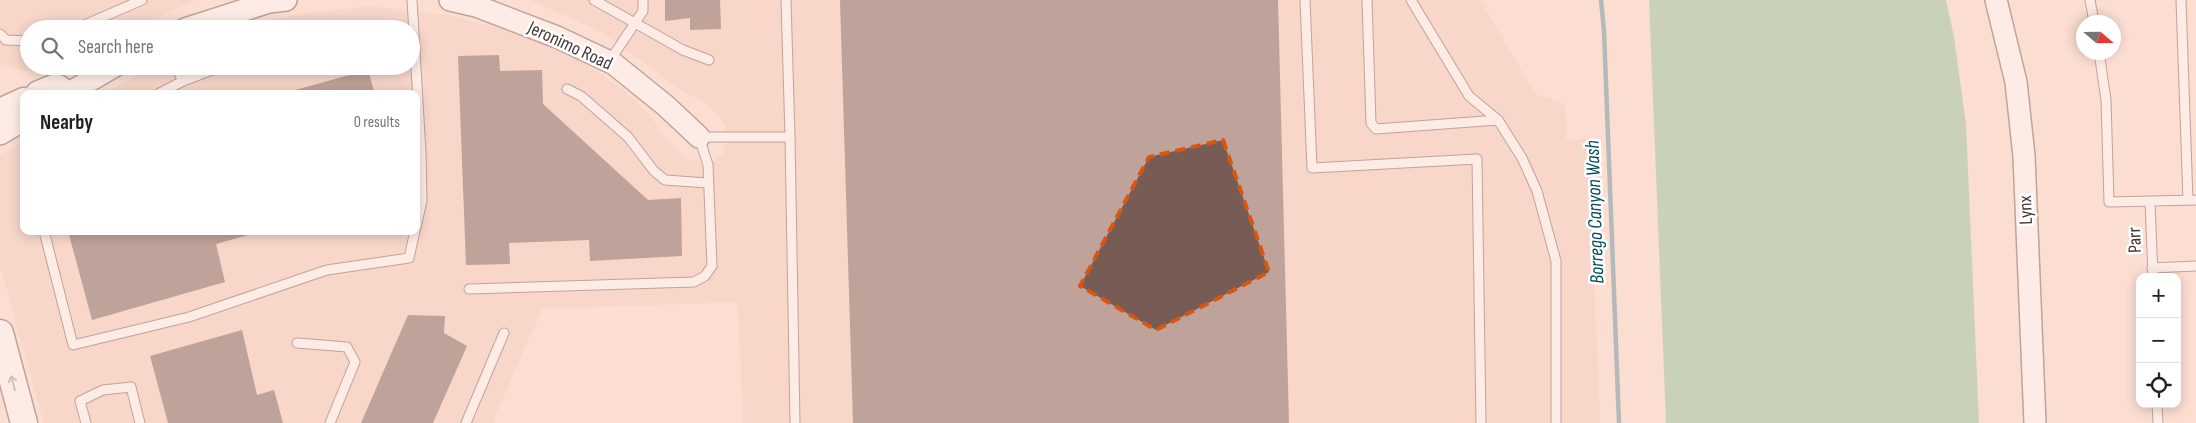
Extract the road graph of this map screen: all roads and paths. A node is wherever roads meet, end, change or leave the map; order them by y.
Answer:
1 (142, 0) edge
2 (412, 0) edge
3 (450, 0) edge
4 (594, 0) edge
5 (643, 0) edge
6 (786, 0) edge
7 (1305, 0) edge
8 (1367, 0) edge
9 (1411, 0) edge
10 (1996, 0) edge
11 (2090, 0) edge
12 (2181, 0) edge
13 (276, 1) edge
14 (2093, 15) edge
15 (96, 20) edge
16 (214, 20) edge
17 (413, 20) edge
18 (636, 21) junction
19 (0, 34) edge
20 (20, 41) edge
21 (709, 60) dead end
22 (2100, 60) edge
23 (609, 62) junction
24 (100, 75) edge
25 (180, 75) edge
26 (199, 75) edge
27 (415, 75) edge
28 (183, 81) junction
29 (567, 89) dead end
30 (48, 90) edge
31 (61, 90) edge
32 (74, 90) edge
33 (166, 90) edge
34 (416, 90) edge
35 (20, 103) edge
36 (0, 112) edge
37 (1498, 120) junction
38 (20, 122) edge
39 (0, 134) edge
40 (699, 137) junction
41 (790, 137) junction
42 (420, 165) edge
43 (708, 183) junction
44 (2192, 200) edge
45 (2150, 202) junction
46 (420, 210) edge
47 (45, 235) edge
48 (414, 235) edge
49 (2196, 266) edge
50 (2152, 272) edge
51 (469, 289) dead end
52 (0, 333) edge
53 (504, 333) dead end
54 (297, 343) dead end
55 (2157, 408) edge
56 (24, 423) edge
57 (86, 423) edge
58 (140, 423) edge
59 (330, 423) edge
60 (466, 423) edge
61 (795, 423) edge
62 (1481, 423) edge
63 (1556, 423) edge
64 (2035, 423) edge
65 (2158, 423) edge

1 - 15 lane
2 - 17 lane
3 - 23 street, Jeronimo Road
4 - 18 lane
5 - 18 lane
6 - 41 lane
7 - 62 lane
8 - 37 lane
9 - 37 lane
10 - 64 street, Lynx
11 - 14 lane
12 - 44 lane
13 - 16 street
18 - 21 lane
18 - 23 lane
19 - 20 lane
22 - 45 lane
23 - 40 street, Jeronimo Road
24 - 32 street
25 - 28 lane
26 - 28 lane
27 - 34 lane
28 - 33 lane
29 - 43 lane
30 - 31 main road
35 - 36 main road
37 - 63 lane
38 - 39 street
40 - 41 lane
40 - 43 lane
41 - 61 lane
42 - 46 lane
43 - 51 lane
44 - 45 lane
45 - 50 lane, Parr
47 - 48 lane
49 - 50 lane
56 -> 52 main road
53 - 60 lane
54 - 59 lane
55 - 65 lane
57 - 58 lane

